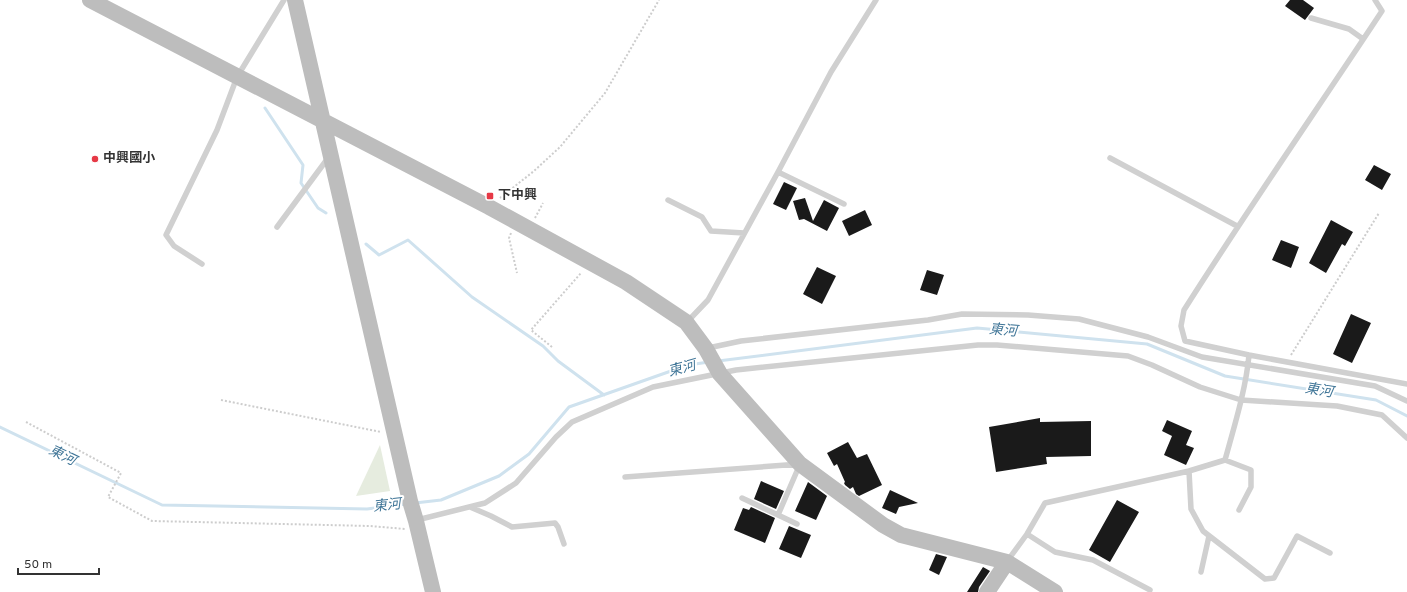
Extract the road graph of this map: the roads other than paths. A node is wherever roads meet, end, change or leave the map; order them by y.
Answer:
1 (90, 0) edge
2 (284, 0) edge
3 (295, 0) edge
4 (876, 0) edge
5 (1375, 0) edge
6 (1311, 18) dead end
7 (1363, 39) junction
8 (237, 77) junction
9 (323, 120) junction
10 (331, 154) junction
11 (1110, 158) dead end
12 (778, 172) junction
13 (668, 200) dead end
14 (844, 204) dead end
15 (1237, 226) junction
16 (277, 227) dead end
17 (744, 233) junction
18 (202, 264) dead end
19 (686, 322) junction
20 (706, 349) junction
21 (1249, 355) junction
22 (1248, 365) junction
23 (720, 374) junction
24 (1407, 384) edge
25 (1241, 396) junction
26 (1407, 401) edge
27 (1407, 438) edge
28 (1225, 460) junction
29 (800, 464) junction
30 (1189, 471) junction
31 (625, 477) dead end
32 (742, 498) dead end
33 (470, 506) junction
34 (1239, 510) dead end
35 (778, 515) junction
36 (797, 524) dead end
37 (418, 525) junction
38 (1027, 534) junction
39 (1209, 536) junction
40 (564, 544) dead end
41 (1330, 553) dead end
42 (1006, 562) junction
43 (1201, 572) dead end
44 (1150, 590) dead end
45 (433, 592) edge
46 (987, 592) edge
47 (1055, 592) edge

1 - 8 street
2 - 8 lane
3 - 9 street
4 - 12 lane
5 - 7 lane
6 - 7 lane
7 - 15 lane
8 - 9 street
8 - 18 lane
9 - 10 street
9 - 19 street
10 - 16 lane
10 - 37 street
11 - 15 lane
12 - 14 lane
12 - 17 lane
13 - 17 lane
15 - 21 lane
17 - 19 lane
19 - 20 street
20 - 22 lane
20 - 23 street
21 - 22 lane
21 - 24 lane
22 - 25 lane
22 - 26 lane
23 - 25 lane
23 - 29 street
23 - 33 lane
25 - 27 lane
25 - 28 lane
28 - 30 lane
28 - 34 lane
29 - 31 lane
29 - 35 lane
29 - 42 street
30 - 38 lane
30 - 39 lane
32 - 35 lane
33 - 37 lane
33 - 40 lane
35 - 36 lane
37 - 45 street
38 - 42 lane
38 - 44 lane
39 - 41 lane
39 - 43 lane
42 - 46 street
42 - 47 street

